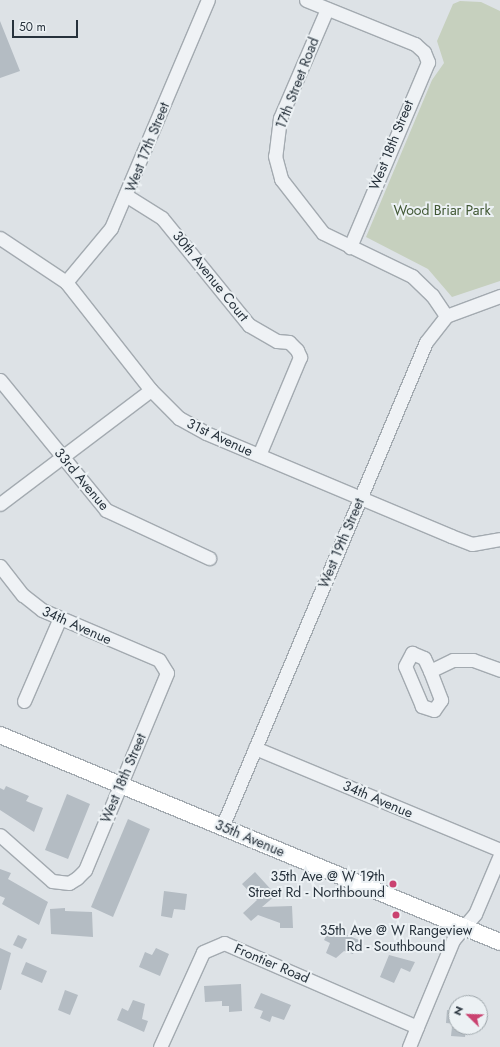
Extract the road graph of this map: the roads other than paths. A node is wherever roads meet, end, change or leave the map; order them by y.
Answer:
1 (208, 0) edge
2 (306, 0) edge
3 (326, 10) junction
4 (127, 196) junction
5 (0, 238) edge
6 (350, 246) junction
7 (66, 282) junction
8 (500, 296) edge
9 (446, 316) junction
10 (0, 380) edge
11 (151, 390) junction
12 (259, 455) junction
13 (62, 457) junction
14 (360, 498) junction
15 (0, 504) edge
16 (500, 539) edge
17 (209, 558) dead end
18 (0, 566) edge
19 (60, 618) junction
20 (166, 667) joint
21 (500, 670) edge
22 (430, 671) dead end
23 (24, 701) dead end
24 (0, 735) edge
25 (255, 748) junction
26 (120, 784) junction
27 (222, 827) junction
28 (0, 835) edge
29 (500, 850) edge
30 (500, 855) edge
31 (463, 927) junction
32 (500, 942) edge
33 (416, 1027) junction
34 (160, 1047) edge
35 (409, 1047) edge

1 - 4 street, West 17th Street
2 - 3 street
3 - 6 street, 17th Street Road
3 - 6 street, West 18th Street
4 - 7 street, West 17th Street
4 - 12 street, 30th Avenue Court
5 - 7 street, 31st Avenue
6 - 9 street, 17th Street Road
7 - 11 street, 31st Avenue
8 - 9 street
9 - 14 street, West 19th Street
10 - 13 street, 33rd Avenue
11 - 12 street, 31st Avenue
11 - 13 street
12 - 14 street, 31st Avenue
13 - 15 street
13 - 17 street, 33rd Avenue
14 - 16 street, 31st Avenue
14 - 25 street, West 19th Street
18 - 19 street, 34th Avenue
19 - 20 street, 34th Avenue
19 - 23 street
20 - 26 street, West 18th Street
21 - 22 street
24 - 26 main road, 35th Avenue
25 - 27 street, West 19th Street
25 - 29 street, 34th Avenue
26 - 27 main road, 35th Avenue
26 - 28 street, West 18th Street
27 - 31 main road, 35th Avenue
30 - 31 street
31 - 32 main road, 35th Avenue
31 - 33 street
33 - 34 street, Frontier Road
33 - 35 street

